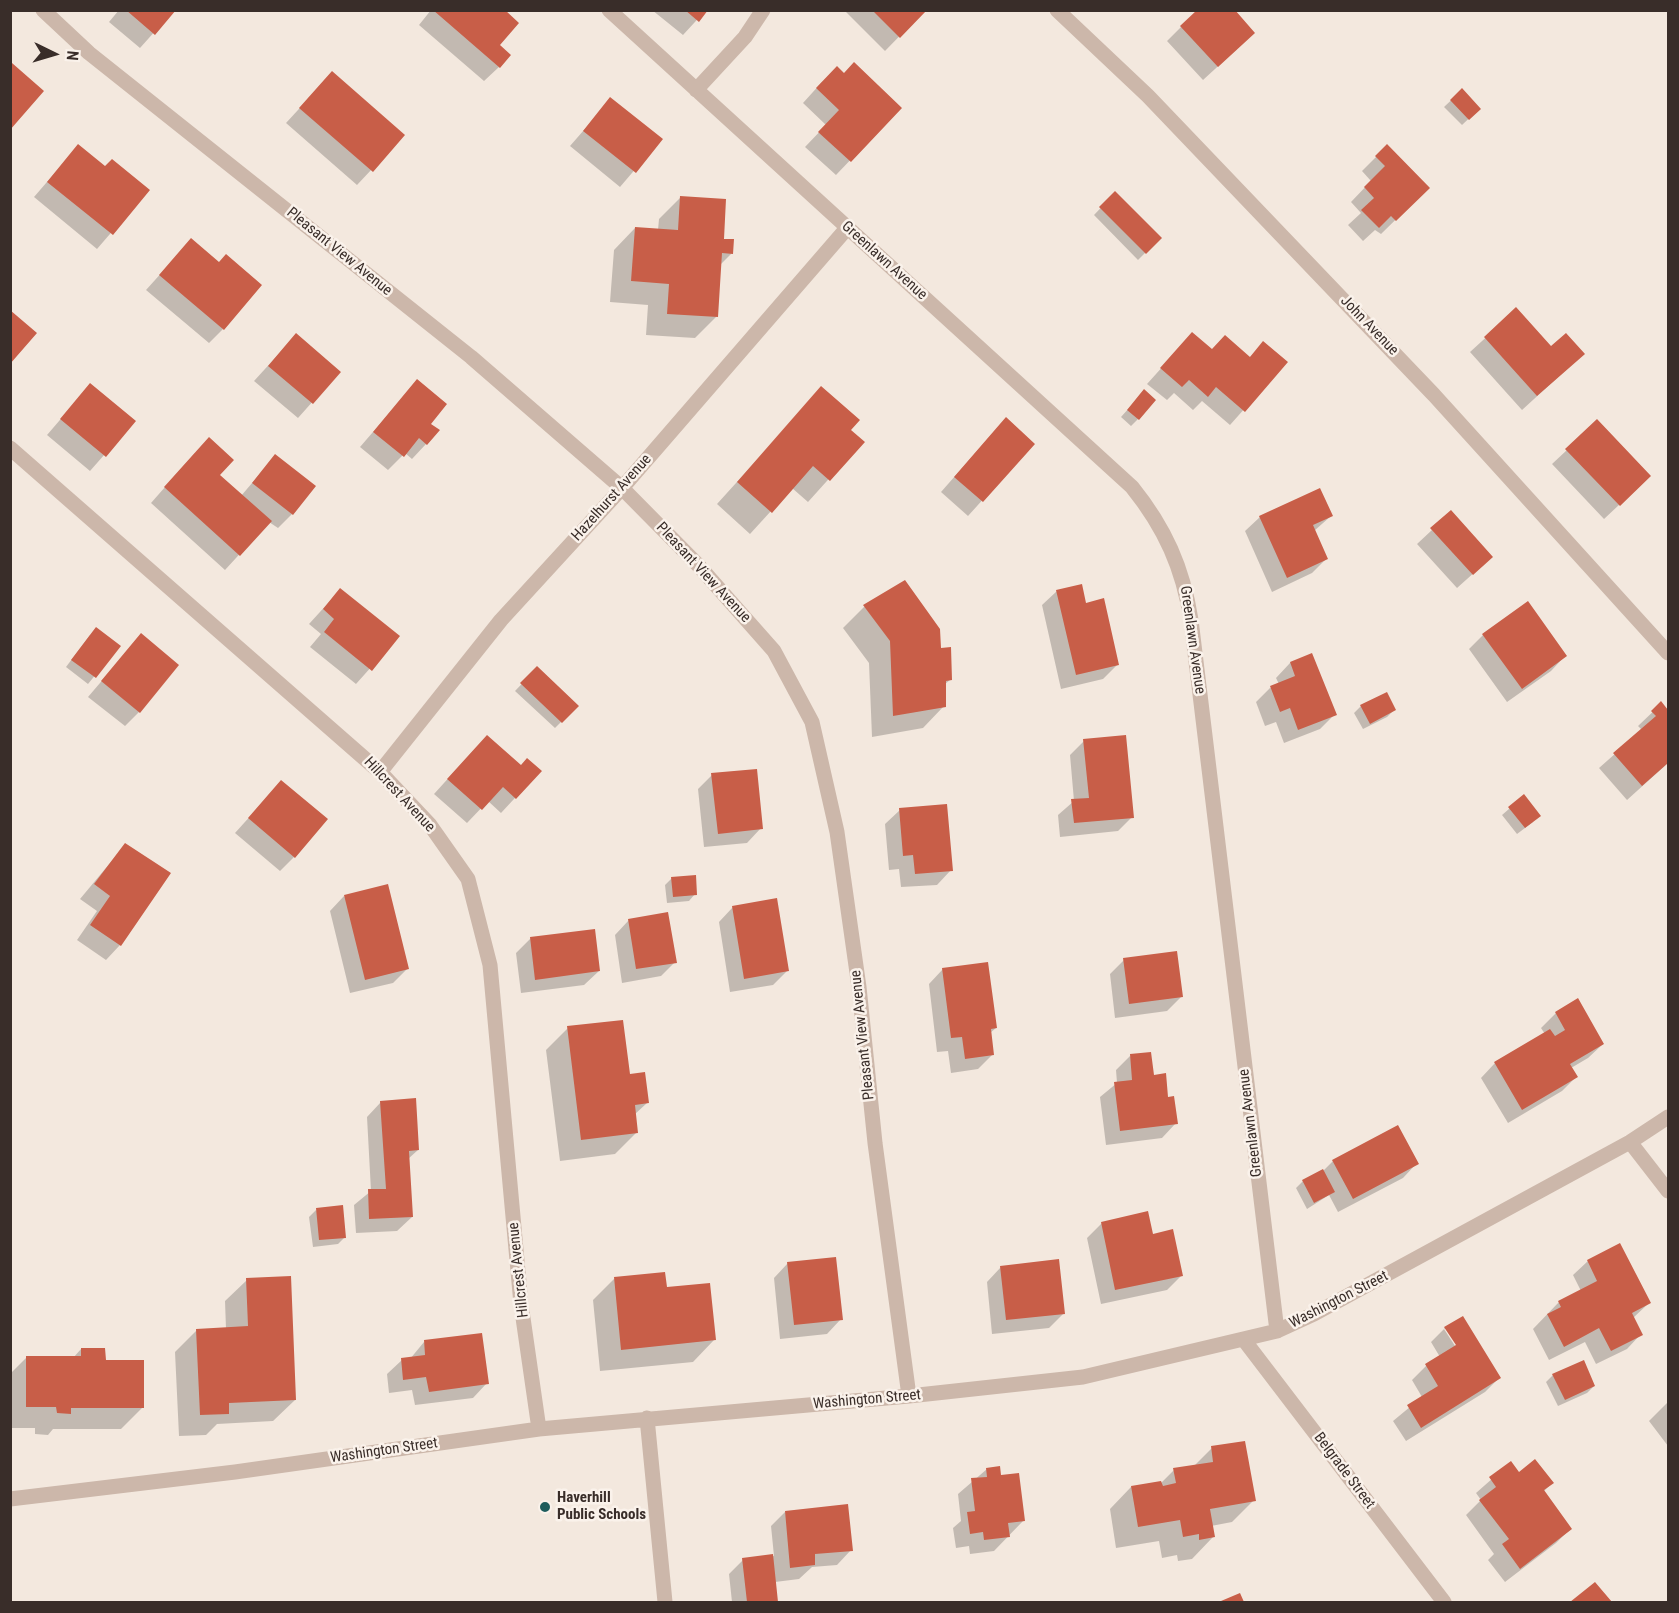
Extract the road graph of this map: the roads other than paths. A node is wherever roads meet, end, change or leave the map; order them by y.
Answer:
1 (43, 10) edge
2 (609, 10) edge
3 (763, 10) edge
4 (1057, 10) edge
5 (696, 90) junction
6 (848, 227) junction
7 (10, 448) edge
8 (622, 488) junction
9 (1668, 653) edge
10 (380, 772) junction
11 (1668, 1117) edge
12 (1630, 1142) junction
13 (1668, 1191) edge
14 (1276, 1332) junction
15 (1244, 1340) junction
16 (909, 1396) junction
17 (647, 1418) junction
18 (539, 1429) junction
19 (10, 1499) edge
20 (665, 1602) edge
21 (1444, 1602) edge

1 - 8 street, Pleasant View Avenue
2 - 5 street, Greenlawn Avenue
3 - 5 street
4 - 9 street, John Avenue
5 - 6 street, Greenlawn Avenue
6 - 8 street, Hazelhurst Avenue
6 - 14 street, Greenlawn Avenue
7 - 10 street, Hillcrest Avenue
8 - 10 street, Hazelhurst Avenue
8 - 16 street, Pleasant View Avenue
10 - 18 street, Hillcrest Avenue
11 - 12 street, Washington Street
12 - 13 street
12 - 14 street, Washington Street
14 - 15 street, Washington Street
15 - 16 street, Washington Street
15 - 21 street, Belgrade Street
16 - 17 street, Washington Street
17 - 18 street, Washington Street
17 - 20 street
18 - 19 street, Washington Street

